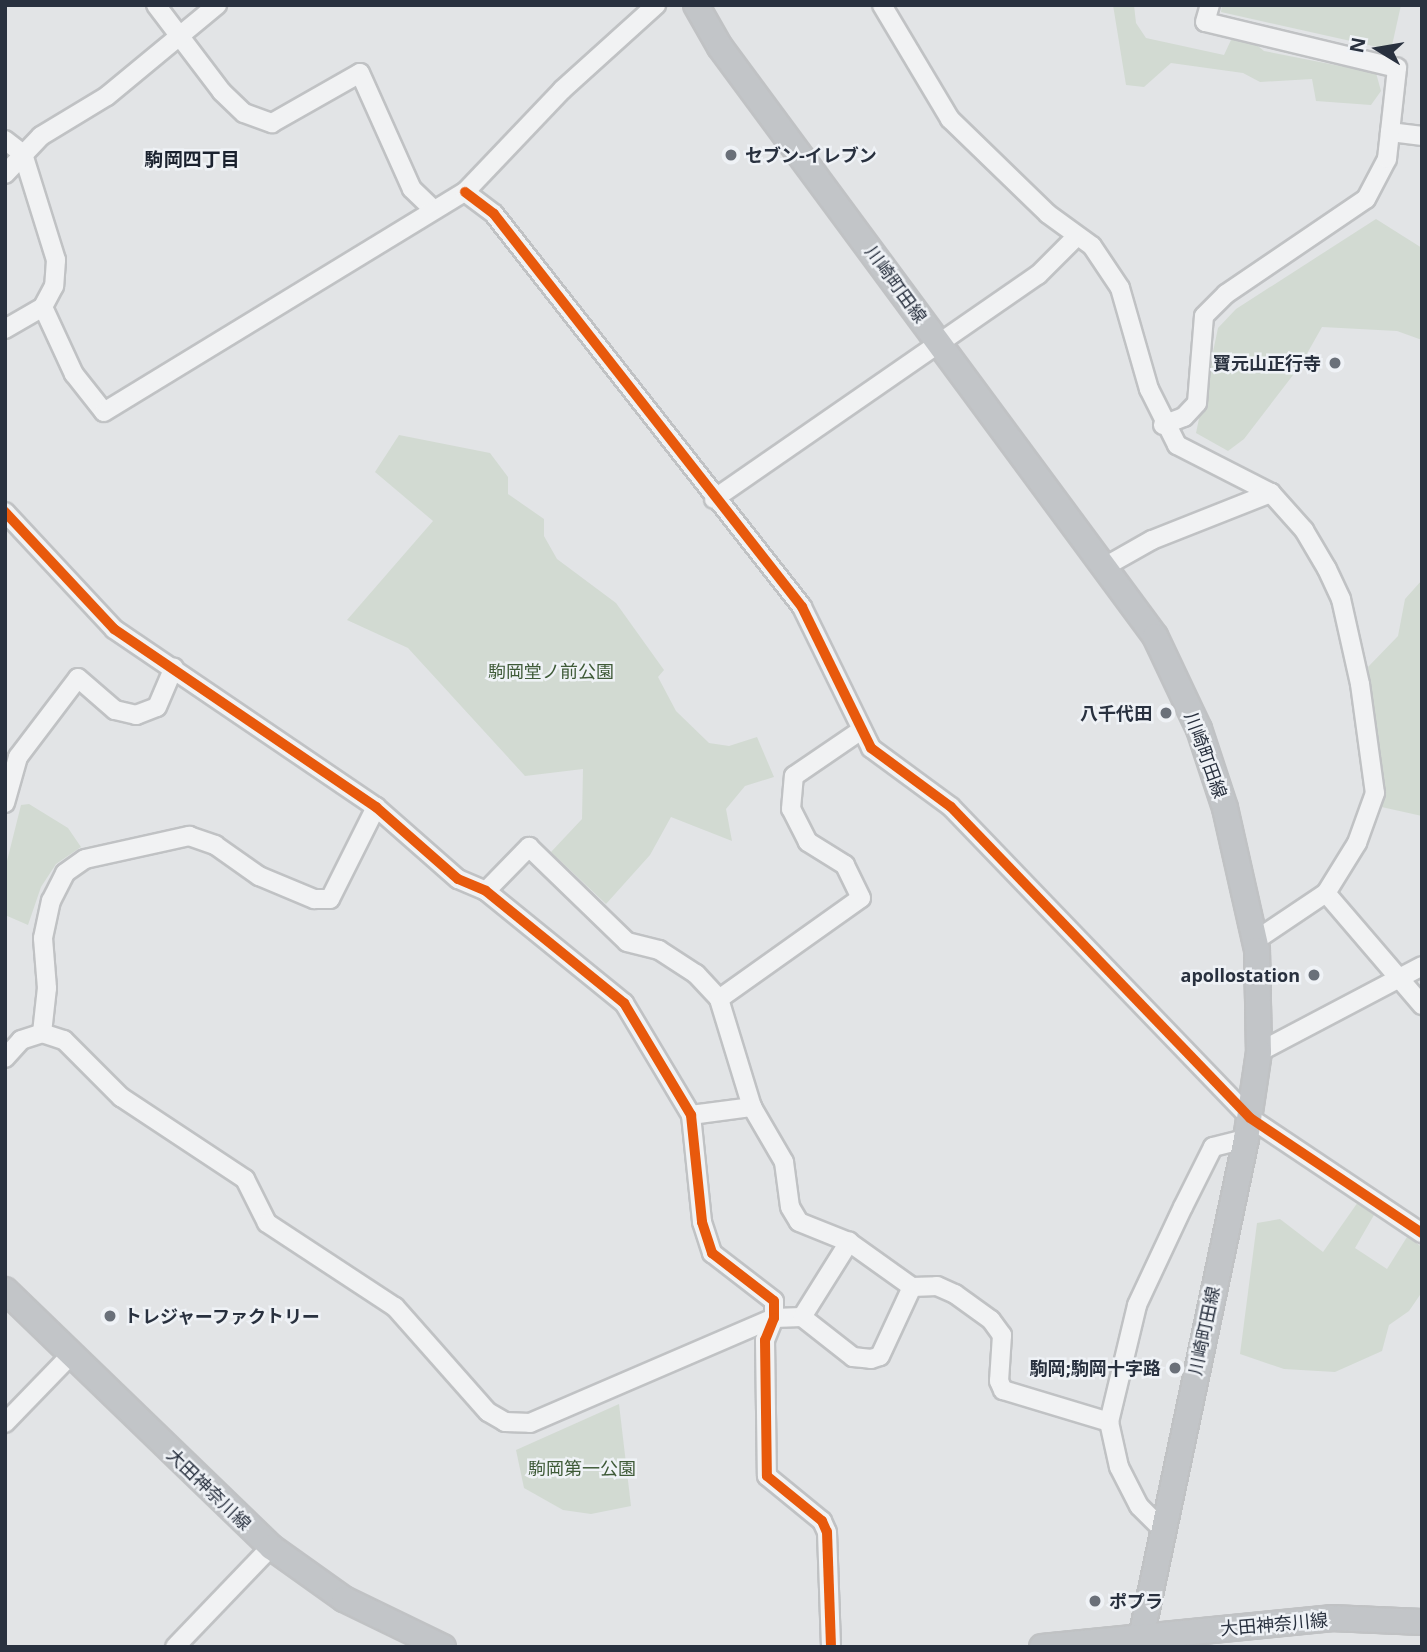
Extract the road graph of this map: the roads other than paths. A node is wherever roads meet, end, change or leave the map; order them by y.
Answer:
1 (156, 5) edge
2 (217, 5) edge
3 (656, 5) edge
4 (696, 5) edge
5 (882, 5) edge
6 (1210, 5) edge
7 (179, 41) junction
8 (1390, 132) junction
9 (1422, 136) edge
10 (5, 140) edge
11 (23, 154) junction
12 (5, 174) edge
13 (465, 192) junction
14 (434, 210) junction
15 (1077, 236) junction
16 (43, 307) junction
17 (5, 329) edge
18 (940, 344) junction
19 (1163, 425) junction
20 (1271, 492) junction
21 (714, 499) junction
22 (5, 512) edge
23 (1106, 566) junction
24 (174, 667) junction
25 (860, 731) junction
26 (5, 803) edge
27 (376, 807) junction
28 (486, 891) junction
29 (1326, 893) junction
30 (1256, 940) junction
31 (1422, 966) edge
32 (1399, 975) junction
33 (719, 999) junction
34 (1422, 1005) edge
35 (42, 1033) junction
36 (1259, 1052) junction
37 (5, 1058) edge
38 (752, 1107) junction
39 (691, 1115) junction
40 (1248, 1128) junction
41 (1422, 1233) edge
42 (849, 1242) junction
43 (912, 1287) junction
44 (5, 1290) edge
45 (802, 1317) junction
46 (774, 1318) junction
47 (71, 1355) junction
48 (5, 1423) edge
49 (1109, 1423) junction
50 (1161, 1528) junction
51 (271, 1547) junction
52 (1422, 1622) edge
53 (412, 1641) edge
54 (1140, 1641) edge
55 (175, 1647) edge
56 (443, 1647) edge
57 (831, 1647) edge
58 (1042, 1647) edge

1 - 7 street
2 - 7 street
3 - 13 street
4 - 18 main road, 川崎町田線
5 - 15 street
6 - 8 street
7 - 11 street
7 - 14 street
8 - 9 street
8 - 19 street
10 - 11 street
11 - 12 street
11 - 16 street
13 - 14 street
13 - 21 street
14 - 16 street
15 - 18 street
15 - 19 street
16 - 17 street
18 - 21 street
18 - 23 main road, 川崎町田線
19 - 20 street
20 - 23 street
20 - 29 street
21 - 25 street
22 - 24 street
23 - 30 main road, 川崎町田線
24 - 26 street
24 - 27 street
25 - 33 street
25 - 40 street
27 - 28 street
27 - 35 street
28 - 33 street
28 - 39 street
29 - 30 street
29 - 32 street
30 - 36 main road, 川崎町田線
31 - 32 street
32 - 34 street
32 - 36 street
33 - 38 street
35 - 37 street
35 - 46 street
36 - 40 main road, 川崎町田線
38 - 39 street
38 - 42 street
39 - 46 street
40 - 41 street
40 - 49 street
40 - 50 main road, 川崎町田線
42 - 43 street
42 - 45 street
43 - 45 street
43 - 49 street
44 - 47 main road, 大田神奈川線
45 - 46 street
46 - 57 street
47 - 48 street
47 - 51 main road, 大田神奈川線
49 - 50 street
50 - 54 main road, 川崎町田線
51 - 53 main road, 大田神奈川線
51 - 55 street
52 - 54 main road, 大田神奈川線
53 - 56 main road, 大田神奈川線
54 - 58 main road, 大田神奈川線

